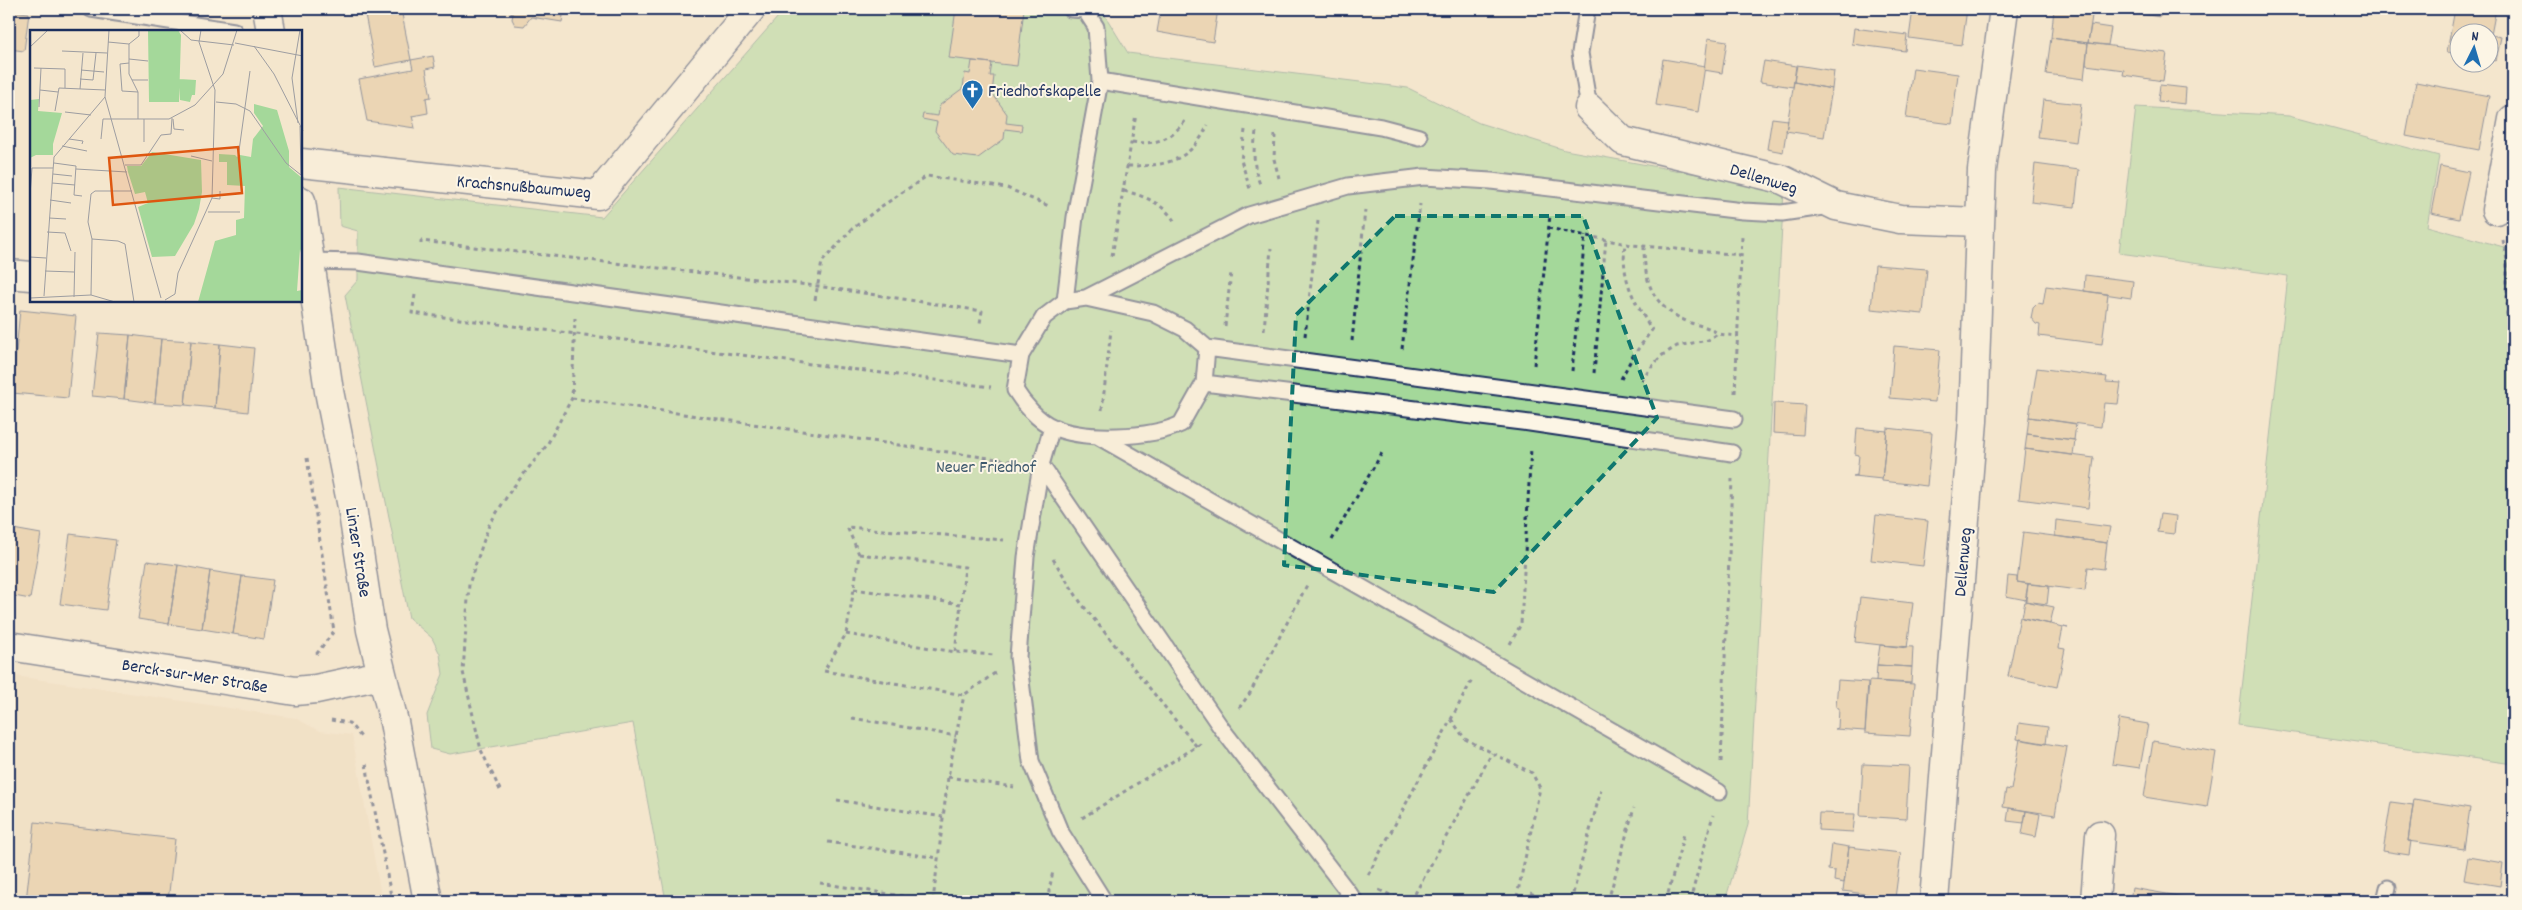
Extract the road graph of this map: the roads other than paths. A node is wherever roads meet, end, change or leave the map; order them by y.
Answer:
1 (91, 9) edge
2 (267, 9) edge
3 (751, 9) edge
4 (1071, 9) edge
5 (1587, 9) edge
6 (2004, 9) edge
7 (228, 30) edge
8 (272, 30) edge
9 (1100, 81) junction
10 (1589, 108) joint
11 (2513, 119) edge
12 (1420, 137) dead end
13 (302, 163) edge
14 (1836, 206) junction
15 (302, 208) edge
16 (2496, 210) road end
17 (1980, 222) junction
18 (310, 260) junction
19 (9, 274) edge
20 (30, 276) edge
21 (309, 296) edge
22 (1086, 298) junction
23 (1065, 301) junction
24 (1207, 348) junction
25 (1021, 355) junction
26 (1204, 383) junction
27 (1734, 419) road end
28 (1052, 427) junction
29 (1099, 437) junction
30 (1732, 453) road end
31 (1042, 466) junction
32 (9, 646) edge
33 (381, 675) junction
34 (1719, 792) road end
35 (2100, 835) dead end
36 (1352, 898) edge
37 (428, 901) edge
38 (1104, 901) edge
39 (1934, 901) edge
40 (2095, 901) edge

1 - 7 lane
2 - 8 street
3 - 13 street, Krachsnußbaumweg
4 - 9 lane
5 - 10 lane
6 - 17 street, Dellenweg
9 - 12 lane
9 - 23 lane
10 - 14 street, Dellenweg
11 - 16 street
14 - 17 street, Dellenweg
14 - 22 lane
15 - 18 street, Linzer Straße
17 - 39 street, Dellenweg
18 - 21 street, Linzer Straße
18 - 25 lane
19 - 20 street
21 - 33 street, Linzer Straße
22 - 23 lane
22 - 24 lane
23 - 25 lane
24 - 26 lane
24 - 27 lane
25 - 28 lane
26 - 29 lane
26 - 30 lane
28 - 29 lane
28 - 31 lane
29 - 34 lane
31 - 36 lane
31 - 38 lane
32 - 33 street, Berck-sur-Mer Straße
33 - 37 street, Linzer Straße
35 - 40 street

